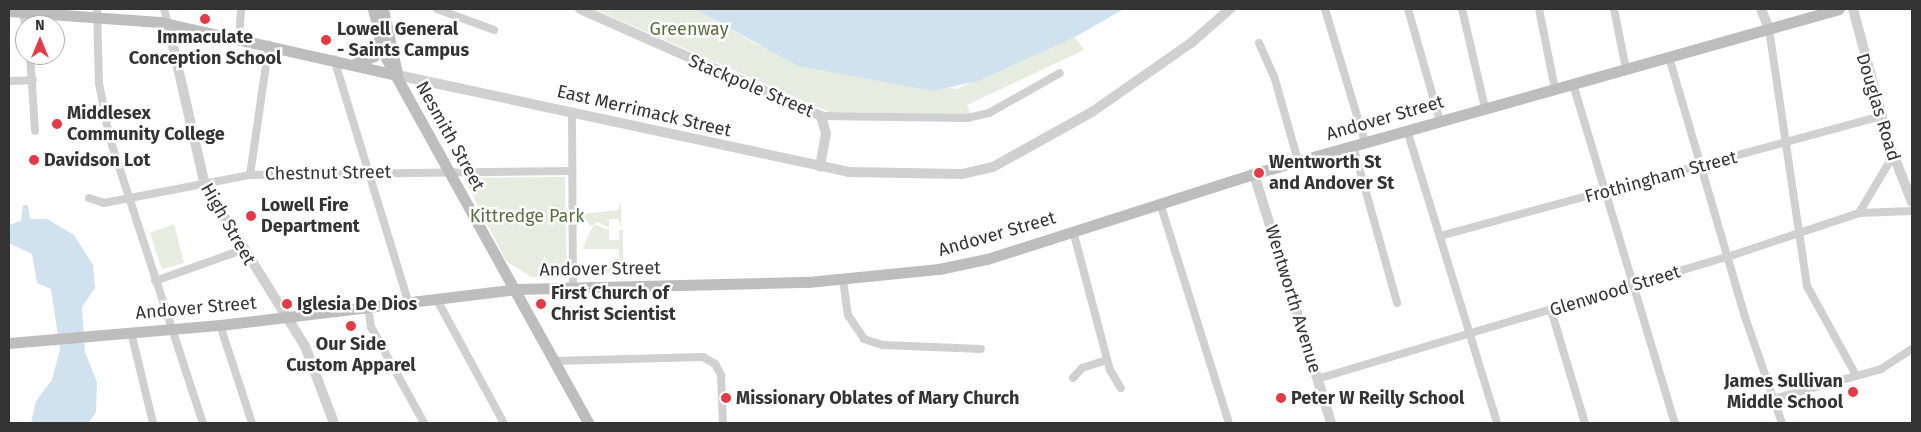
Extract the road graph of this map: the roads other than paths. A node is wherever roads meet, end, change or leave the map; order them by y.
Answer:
1 (164, 9) edge
2 (241, 9) edge
3 (373, 9) edge
4 (383, 9) edge
5 (437, 9) edge
6 (580, 9) edge
7 (1230, 9) edge
8 (1325, 9) edge
9 (1408, 9) edge
10 (1462, 9) edge
11 (1539, 9) edge
12 (1614, 9) edge
13 (1761, 9) edge
14 (1839, 9) edge
15 (1853, 9) edge
16 (23, 10) edge
17 (9, 11) edge
18 (97, 13) edge
19 (168, 24) junction
20 (1769, 29) junction
21 (494, 30) dead end
22 (379, 35) junction
23 (239, 39) junction
24 (269, 44) junction
25 (1259, 44) dead end
26 (1669, 57) junction
27 (334, 59) junction
28 (349, 62) junction
29 (31, 65) edge
30 (1626, 69) junction
31 (1060, 74) dead end
32 (397, 75) junction
33 (33, 80) junction
34 (9, 81) edge
35 (1573, 84) junction
36 (1555, 89) junction
37 (1485, 108) junction
38 (572, 112) junction
39 (821, 116) junction
40 (1881, 116) junction
41 (1440, 121) junction
42 (1407, 130) junction
43 (35, 131) dead end
44 (1365, 142) junction
45 (1787, 143) junction
46 (1353, 146) junction
47 (1893, 156) junction
48 (1298, 161) junction
49 (820, 166) junction
50 (1701, 166) junction
51 (572, 171) junction
52 (450, 172) junction
53 (369, 173) junction
54 (1254, 174) junction
55 (250, 175) junction
56 (203, 180) junction
57 (1603, 192) junction
58 (89, 198) dead end
59 (127, 198) junction
60 (1912, 202) edge
61 (1160, 203) junction
62 (1912, 211) edge
63 (1859, 213) junction
64 (1073, 231) junction
65 (1797, 232) junction
66 (1440, 236) junction
67 (242, 250) junction
68 (1727, 258) junction
69 (843, 280) junction
70 (156, 282) junction
71 (1632, 286) junction
72 (516, 288) junction
73 (573, 288) junction
74 (436, 298) junction
75 (408, 301) junction
76 (1397, 303) dead end
77 (368, 306) junction
78 (1550, 310) junction
79 (287, 317) junction
80 (220, 324) junction
81 (173, 329) junction
82 (131, 332) junction
83 (1469, 334) junction
84 (9, 342) edge
85 (981, 349) dead end
86 (1912, 349) edge
87 (1107, 360) junction
88 (554, 361) junction
89 (1856, 375) junction
90 (1073, 378) dead end
91 (1317, 379) junction
92 (1121, 388) dead end
93 (1773, 399) junction
94 (153, 423) edge
95 (203, 423) edge
96 (252, 423) edge
97 (334, 423) edge
98 (424, 423) edge
99 (504, 423) edge
100 (588, 423) edge
101 (722, 423) edge
102 (1229, 423) edge
103 (1331, 423) edge
104 (1497, 423) edge
105 (1585, 423) edge
106 (1675, 423) edge
107 (1782, 423) edge

1 - 19 street, High Street
2 - 23 street
3 - 22 main road, Nesmith Street
4 - 32 main road, Nesmith Street
5 - 21 street
6 - 39 street, Stackpole Street
7 - 49 street, East Merrimack Street
8 - 44 street
9 - 41 street
10 - 37 street
11 - 36 street
12 - 30 street
13 - 20 street
14 - 20 main road, Andover Street
15 - 40 street, Douglas Road
16 - 17 main road, East Merrimack Street
16 - 18 main road, East Merrimack Street
18 - 19 main road, East Merrimack Street
18 - 59 street
19 - 23 main road, East Merrimack Street
19 - 56 street, High Street
20 - 26 main road, Andover Street
20 - 45 street
22 - 28 main road
22 - 32 main road, Nesmith Street
23 - 24 main road, East Merrimack Street
24 - 27 main road, East Merrimack Street
24 - 55 street
25 - 48 street
26 - 30 main road, Andover Street
26 - 50 street
27 - 28 main road, East Merrimack Street
27 - 53 street
28 - 32 main road, East Merrimack Street
29 - 33 street
30 - 35 main road, Andover Street
31 - 39 street
32 - 38 street, East Merrimack Street
32 - 52 main road, Nesmith Street
33 - 34 street
33 - 43 street
35 - 36 main road, Andover Street
35 - 57 street
36 - 37 main road, Andover Street
37 - 41 main road, Andover Street
38 - 49 street, East Merrimack Street
38 - 51 street
39 - 49 street, Stackpole Street
40 - 45 street, Frothingham Street
40 - 47 street, Douglas Road
41 - 42 main road, Andover Street
42 - 44 main road, Andover Street
42 - 66 street
44 - 46 main road, Andover Street
45 - 50 street, Frothingham Street
45 - 65 street
46 - 48 main road, Andover Street
46 - 76 street
47 - 60 street, Douglas Road
47 - 63 street
48 - 54 main road, Andover Street
50 - 57 street, Frothingham Street
50 - 68 street
51 - 52 street, Chestnut Street
51 - 73 street
52 - 53 street, Chestnut Street
52 - 72 main road, Nesmith Street
53 - 55 street, Chestnut Street
53 - 75 street
54 - 61 main road, Andover Street
54 - 91 street, Wentworth Avenue
55 - 56 street, Chestnut Street
56 - 59 street, Chestnut Street
56 - 67 street, High Street
57 - 66 street, Frothingham Street
57 - 71 street
58 - 59 street, Chestnut Street
59 - 70 street
61 - 64 main road, Andover Street
61 - 102 street
62 - 63 street, Glenwood Street
63 - 65 street, Glenwood Street
64 - 69 main road, Andover Street
64 - 87 street
65 - 68 street, Glenwood Street
65 - 89 street
66 - 83 street
67 - 70 street
67 - 79 street, High Street
68 - 71 street, Glenwood Street
68 - 93 street
69 - 73 main road, Andover Street
69 - 85 street
70 - 81 street
71 - 78 street, Glenwood Street
71 - 106 street
72 - 73 main road, Andover Street
72 - 74 main road, Andover Street
72 - 88 main road, Nesmith Street
74 - 75 main road, Andover Street
74 - 99 street
75 - 77 main road, Andover Street
77 - 79 main road, Andover Street
77 - 98 street
78 - 83 street, Glenwood Street
78 - 105 street
79 - 80 main road, Andover Street
79 - 97 street, High Street
80 - 81 main road, Andover Street
80 - 96 street
81 - 82 main road, Andover Street
81 - 95 street
82 - 84 main road, Andover Street
82 - 94 street
83 - 91 street, Glenwood Street
83 - 104 street
86 - 89 street
87 - 90 street
87 - 92 street
88 - 100 main road, Nesmith Street
88 - 101 street
89 - 93 street
91 - 103 street, Wentworth Avenue
93 - 107 street

